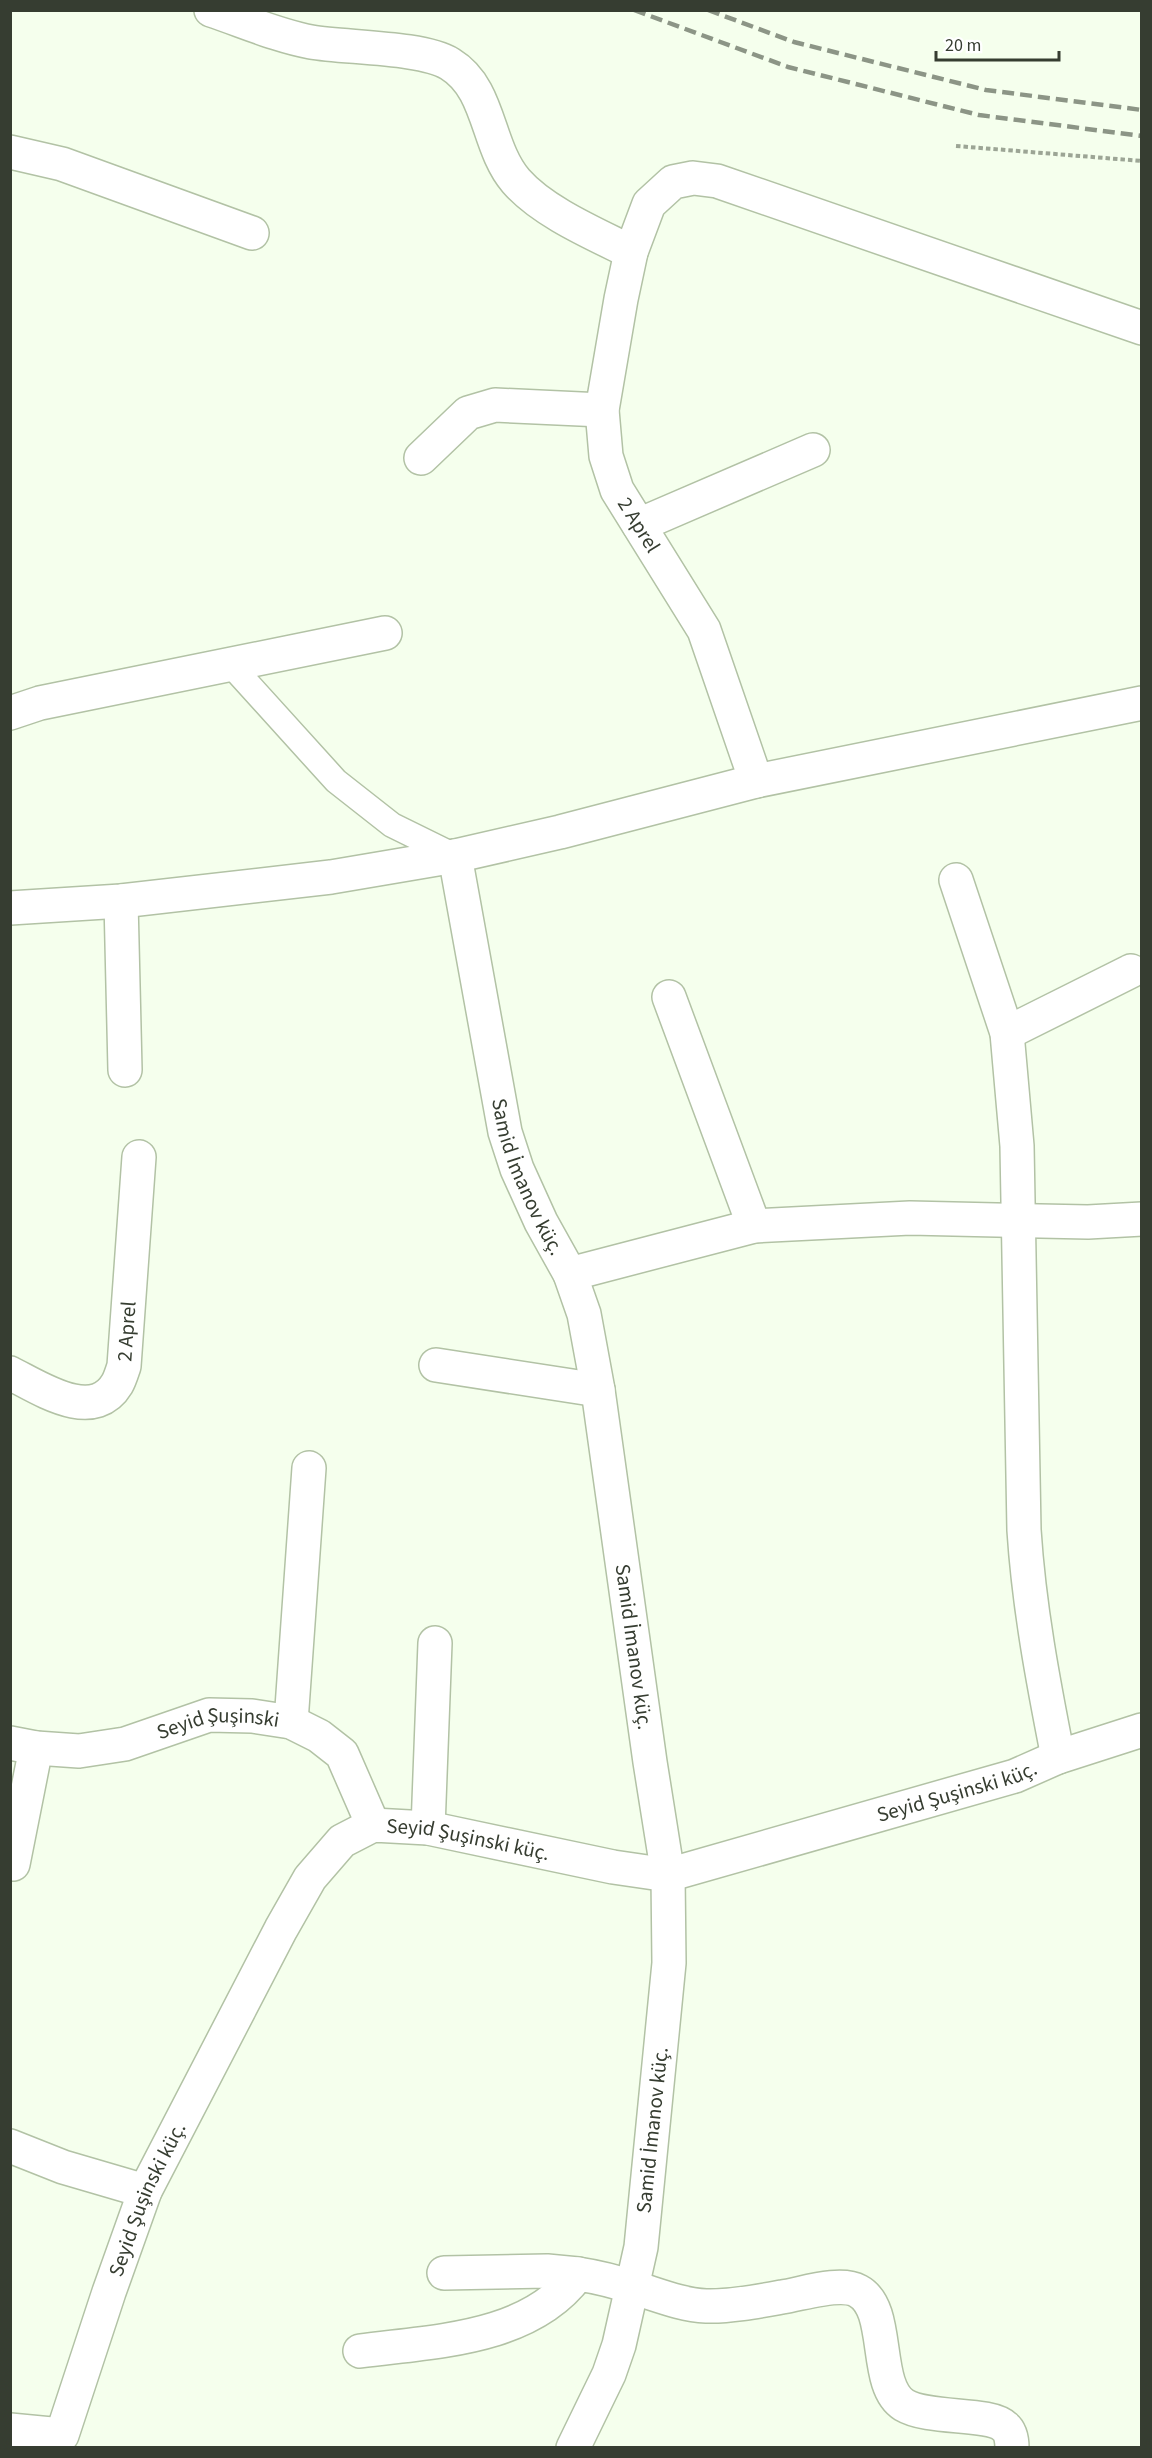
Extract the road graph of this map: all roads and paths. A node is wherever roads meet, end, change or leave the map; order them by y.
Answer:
1 (211, 10) edge
2 (956, 146) dead end
3 (10, 152) edge
4 (1142, 161) edge
5 (252, 233) dead end
6 (632, 252) junction
7 (1142, 328) edge
8 (602, 410) junction
9 (813, 450) dead end
10 (421, 458) dead end
11 (639, 525) junction
12 (385, 633) dead end
13 (230, 664) junction
14 (1142, 703) edge
15 (10, 713) edge
16 (756, 781) junction
17 (455, 856) junction
18 (956, 880) dead end
19 (121, 901) junction
20 (10, 908) edge
21 (1131, 971) dead end
22 (669, 997) dead end
23 (1006, 1033) junction
24 (125, 1070) dead end
25 (139, 1157) dead end
26 (1018, 1219) junction
27 (1142, 1220) edge
28 (754, 1226) junction
29 (570, 1274) junction
30 (436, 1365) dead end
31 (10, 1373) edge
32 (598, 1390) junction
33 (309, 1468) dead end
34 (435, 1643) dead end
35 (291, 1722) junction
36 (1142, 1730) edge
37 (23, 1745) edge
38 (1058, 1757) junction
39 (373, 1825) junction
40 (428, 1828) junction
41 (13, 1864) dead end
42 (668, 1875) junction
43 (10, 2146) edge
44 (145, 2191) junction
45 (444, 2273) dead end
46 (578, 2274) junction
47 (632, 2287) junction
48 (360, 2352) dead end
49 (10, 2430) edge
50 (60, 2441) edge
51 (573, 2448) edge
52 (1012, 2448) edge

1 - 6 street
2 - 4 path
3 - 5 street
6 - 7 street, 2 Aprel
6 - 8 street, 2 Aprel
8 - 10 street
8 - 11 street, 2 Aprel
9 - 11 street
11 - 16 street, 2 Aprel
12 - 13 street
13 - 15 street
13 - 17 lane
14 - 16 street
16 - 17 street
17 - 19 street
17 - 29 street, Samid İmanov küç.
18 - 23 street
19 - 20 street
19 - 24 street
21 - 23 street
22 - 28 street
23 - 26 street
25 - 31 street, 2 Aprel
26 - 27 street
26 - 28 street
26 - 38 street
28 - 29 street
29 - 32 street, Samid İmanov küç.
30 - 32 street
32 - 42 street, Samid İmanov küç.
33 - 35 street
34 - 40 street
35 - 37 street, Seyid Şuşinski
35 - 39 street, Seyid Şuşinski
36 - 38 street, Seyid Şuşinski küç.
37 - 41 street
38 - 42 street, Seyid Şuşinski küç.
39 - 40 street, Seyid Şuşinski küç.
39 - 44 street, Seyid Şuşinski küç.
40 - 42 street, Seyid Şuşinski küç.
42 - 47 street, Samid İmanov küç.
43 - 44 street
44 - 50 street, Seyid Şuşinski küç.
45 - 46 street
46 - 47 street
46 - 48 street
47 - 51 street, Samid İmanov küç.
47 - 52 street
49 - 50 street, Seyid Şuşinski küç.

